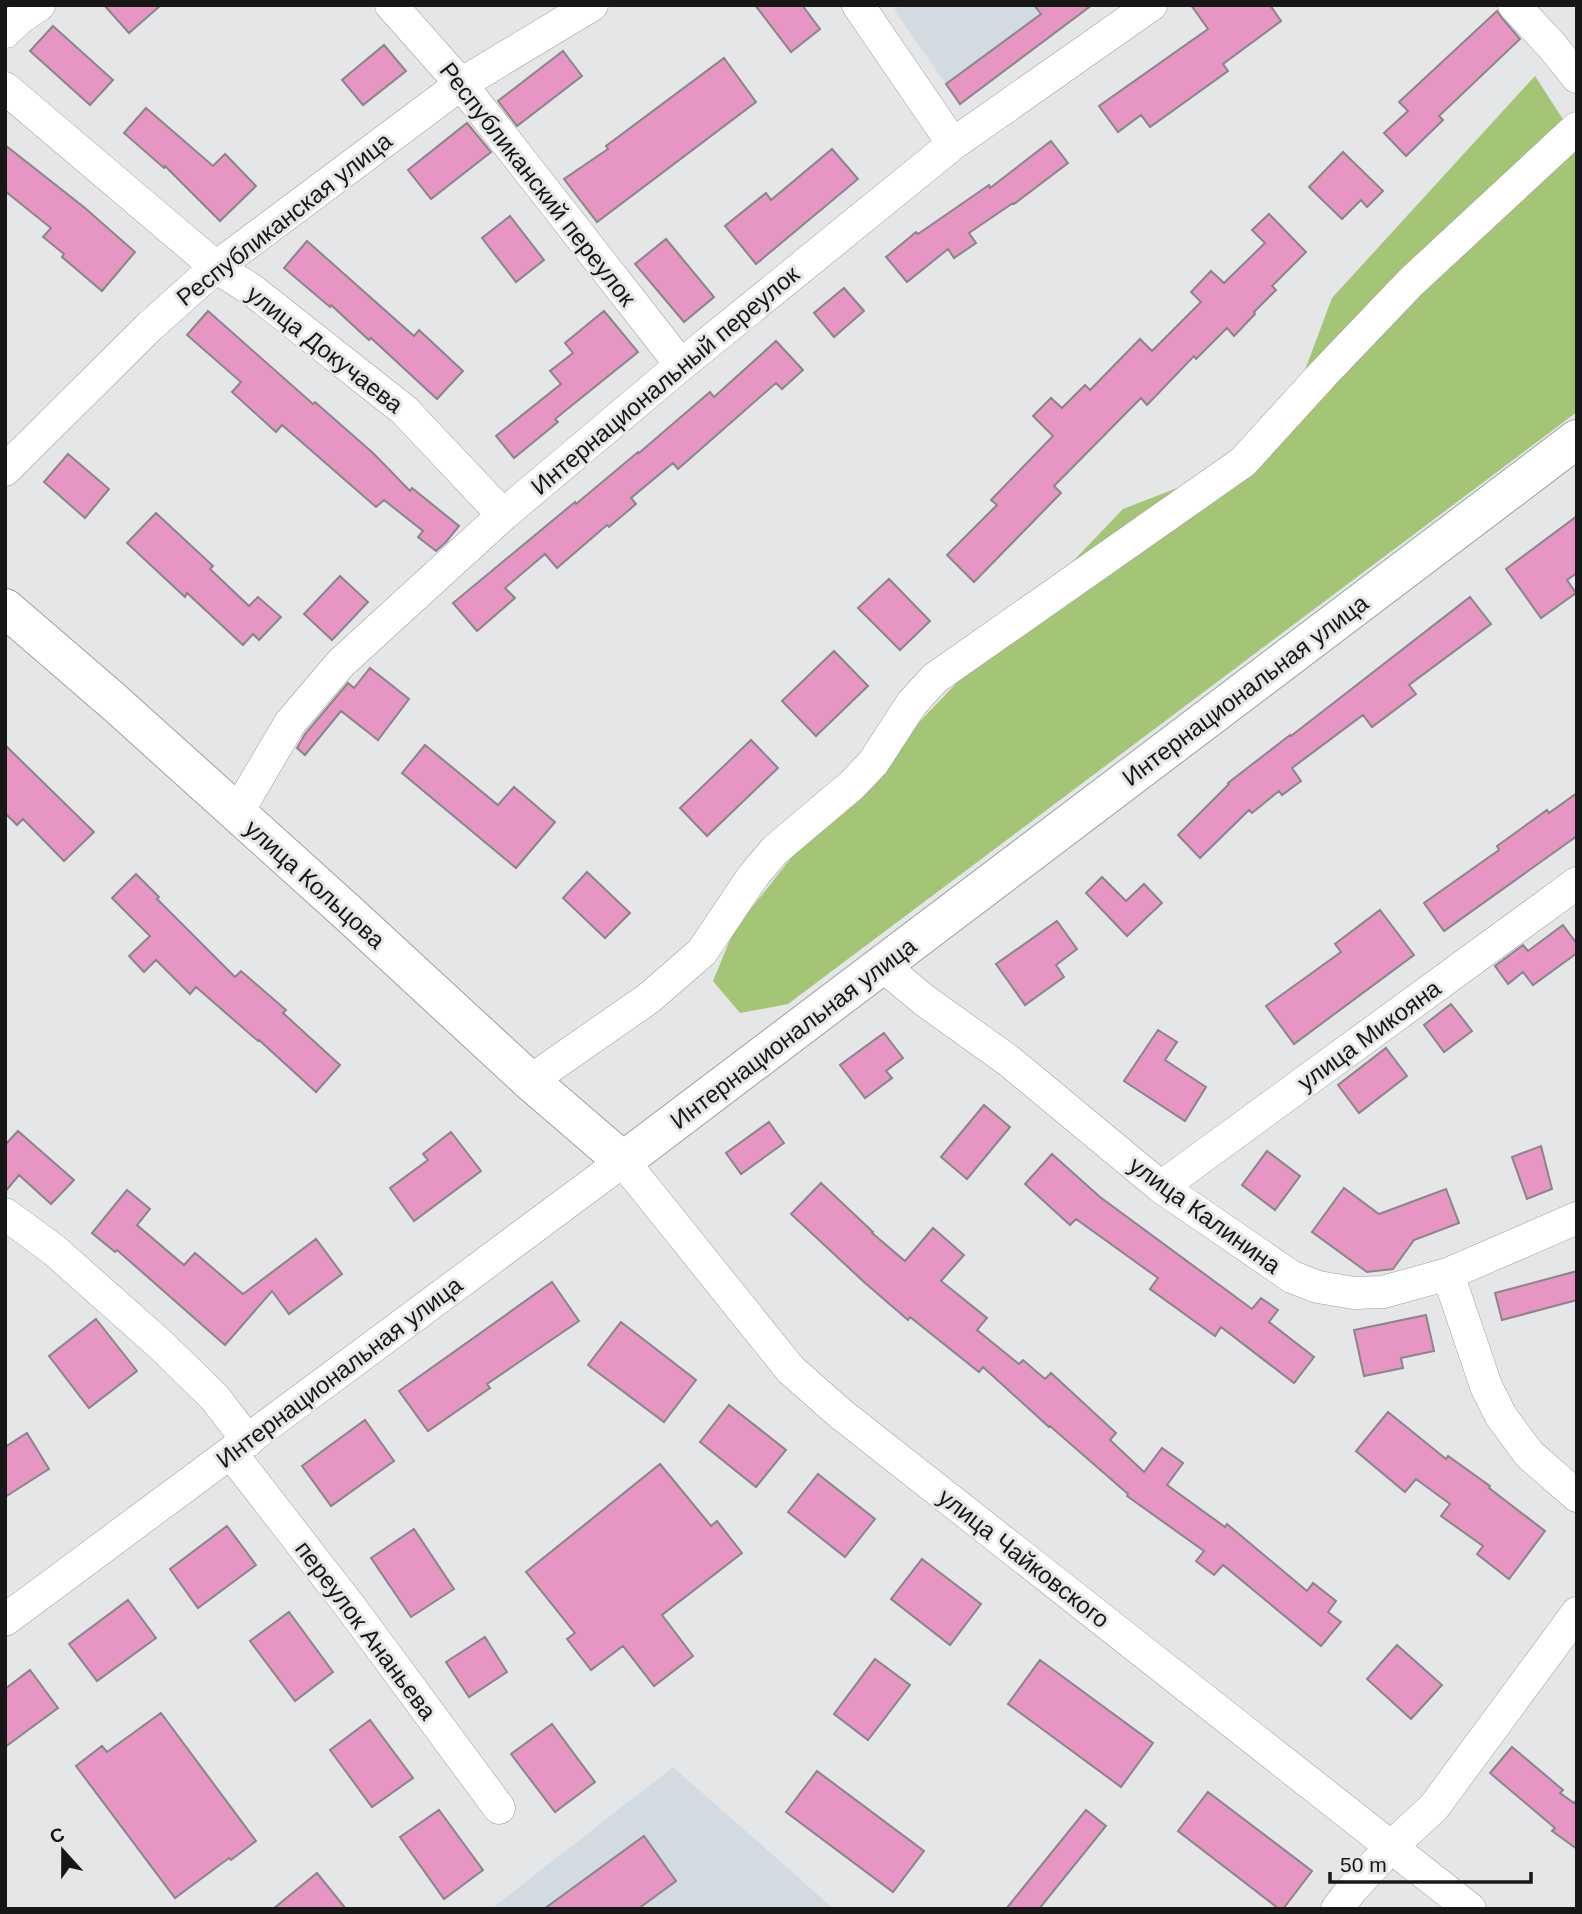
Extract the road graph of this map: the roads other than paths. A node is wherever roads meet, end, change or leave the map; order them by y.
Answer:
1 (39, 5) edge
2 (391, 5) edge
3 (592, 5) edge
4 (858, 5) edge
5 (1151, 5) edge
6 (1514, 5) edge
7 (5, 32) edge
8 (1577, 77) edge
9 (461, 84) junction
10 (5, 88) edge
11 (1577, 128) edge
12 (953, 144) junction
13 (216, 267) junction
14 (681, 365) junction
15 (1577, 439) edge
16 (5, 470) edge
17 (503, 515) junction
18 (5, 608) edge
19 (237, 813) junction
20 (1577, 883) edge
21 (882, 965) junction
22 (530, 1081) junction
23 (623, 1161) junction
24 (1161, 1187) junction
25 (5, 1214) edge
26 (1577, 1218) edge
27 (1448, 1274) junction
28 (239, 1447) junction
29 (1577, 1496) edge
30 (1577, 1613) edge
31 (5, 1620) edge
32 (499, 1808) dead end
33 (1391, 1847) junction
34 (1337, 1909) edge
35 (1470, 1909) edge

1 - 7 street
2 - 9 street, Республиканский переулок
3 - 9 street, Республиканская улица
4 - 12 street
5 - 12 street, Интернациональный переулок
6 - 8 street
9 - 13 street, Республиканская улица
9 - 14 street, Республиканский переулок
10 - 13 street, улица Докучаева
11 - 22 street
12 - 14 street, Интернациональный переулок
13 - 16 street, Республиканская улица
13 - 17 street, улица Докучаева
14 - 17 street, Интернациональный переулок
15 - 21 main road, Интернациональная улица
17 - 19 street, Интернациональный переулок
18 - 19 main road, улица Кольцова
19 - 22 main road, улица Кольцова
20 - 24 street, улица Микояна
21 - 23 main road, Интернациональная улица
21 - 24 street, улица Калинина
22 - 23 main road, улица Кольцова
23 - 28 street, Интернациональная улица
23 - 33 street, улица Чайковского
24 - 27 street, улица Калинина
25 - 28 street, переулок Ананьева
26 - 27 street, улица Калинина
27 - 29 street
28 - 31 street, Интернациональная улица
28 - 32 street, переулок Ананьева
30 - 33 street
33 - 34 street
33 - 35 street, улица Чайковского

